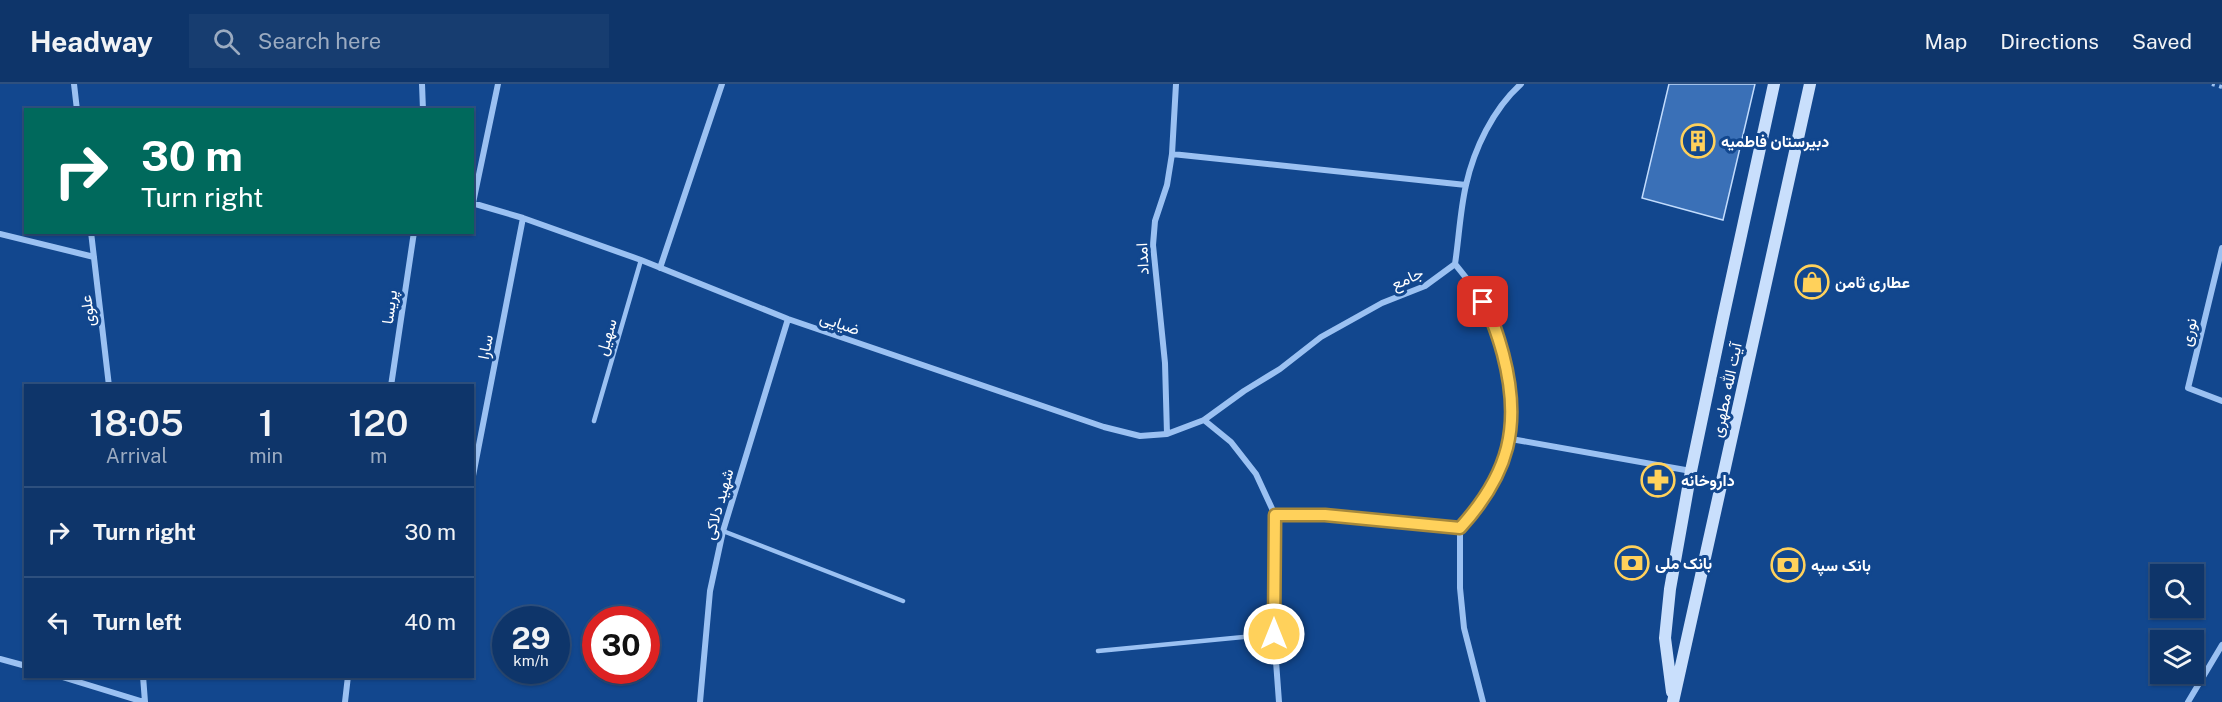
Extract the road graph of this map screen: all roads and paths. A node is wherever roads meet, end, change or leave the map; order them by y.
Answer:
1 (74, 84) edge
2 (422, 84) edge
3 (498, 84) edge
4 (722, 84) edge
5 (1176, 84) edge
6 (1521, 84) edge
7 (1774, 84) edge
8 (1810, 84) edge
9 (2212, 84) edge
10 (2222, 87) edge
11 (77, 108) edge
12 (423, 108) edge
13 (1172, 154) junction
14 (1466, 185) junction
15 (474, 198) edge
16 (474, 203) edge
17 (523, 218) junction
18 (0, 234) edge
19 (91, 234) edge
20 (414, 234) edge
21 (2222, 248) edge
22 (94, 257) junction
23 (641, 260) junction
24 (1455, 264) junction
25 (660, 268) junction
26 (788, 319) junction
27 (109, 384) edge
28 (391, 384) edge
29 (2222, 401) edge
30 (1204, 420) junction
31 (594, 421) dead end
32 (1167, 434) junction
33 (1511, 439) junction
34 (474, 471) edge
35 (1691, 471) junction
36 (1275, 515) junction
37 (1460, 528) junction
38 (723, 531) junction
39 (903, 601) dead end
40 (1274, 634) junction
41 (2222, 645) edge
42 (1098, 651) dead end
43 (0, 659) edge
44 (24, 665) edge
45 (66, 678) edge
46 (142, 678) edge
47 (348, 678) edge
48 (145, 702) edge
49 (345, 702) edge
50 (700, 702) edge
51 (1278, 702) edge
52 (1483, 702) edge
53 (1673, 702) edge
54 (2188, 702) edge

1 - 11 street
2 - 12 street
3 - 15 street
4 - 25 street
5 - 13 street, امداد
6 - 14 street
7 - 35 main road, آیت الله مطهری
8 - 53 main road, آیت الله مطهری
9 - 10 path
13 - 14 street
13 - 32 street, امداد
14 - 24 street
16 - 17 street, ضیایی
17 - 23 street, ضیایی
17 - 34 street, سارا
18 - 22 street
19 - 22 street, علوی
20 - 28 street, پریسا
21 - 29 street, نوری
22 - 27 street, علوی
23 - 25 street, ضیایی
23 - 31 lane, سهیل
24 - 30 street, جامع
24 - 33 street
25 - 26 street, ضیایی
26 - 32 street, ضیایی
26 - 38 street, شهید دلاکی
30 - 32 street, ضیایی
30 - 36 street
33 - 35 street
33 - 37 street
35 - 53 main road, آیت الله مطهری
36 - 37 street
36 - 40 street
37 - 52 street
38 - 39 lane
38 - 50 street, شهید دلاکی
40 - 42 lane
40 - 51 street
41 - 54 street
43 - 44 street
45 - 48 street
46 - 48 street
47 - 49 street

